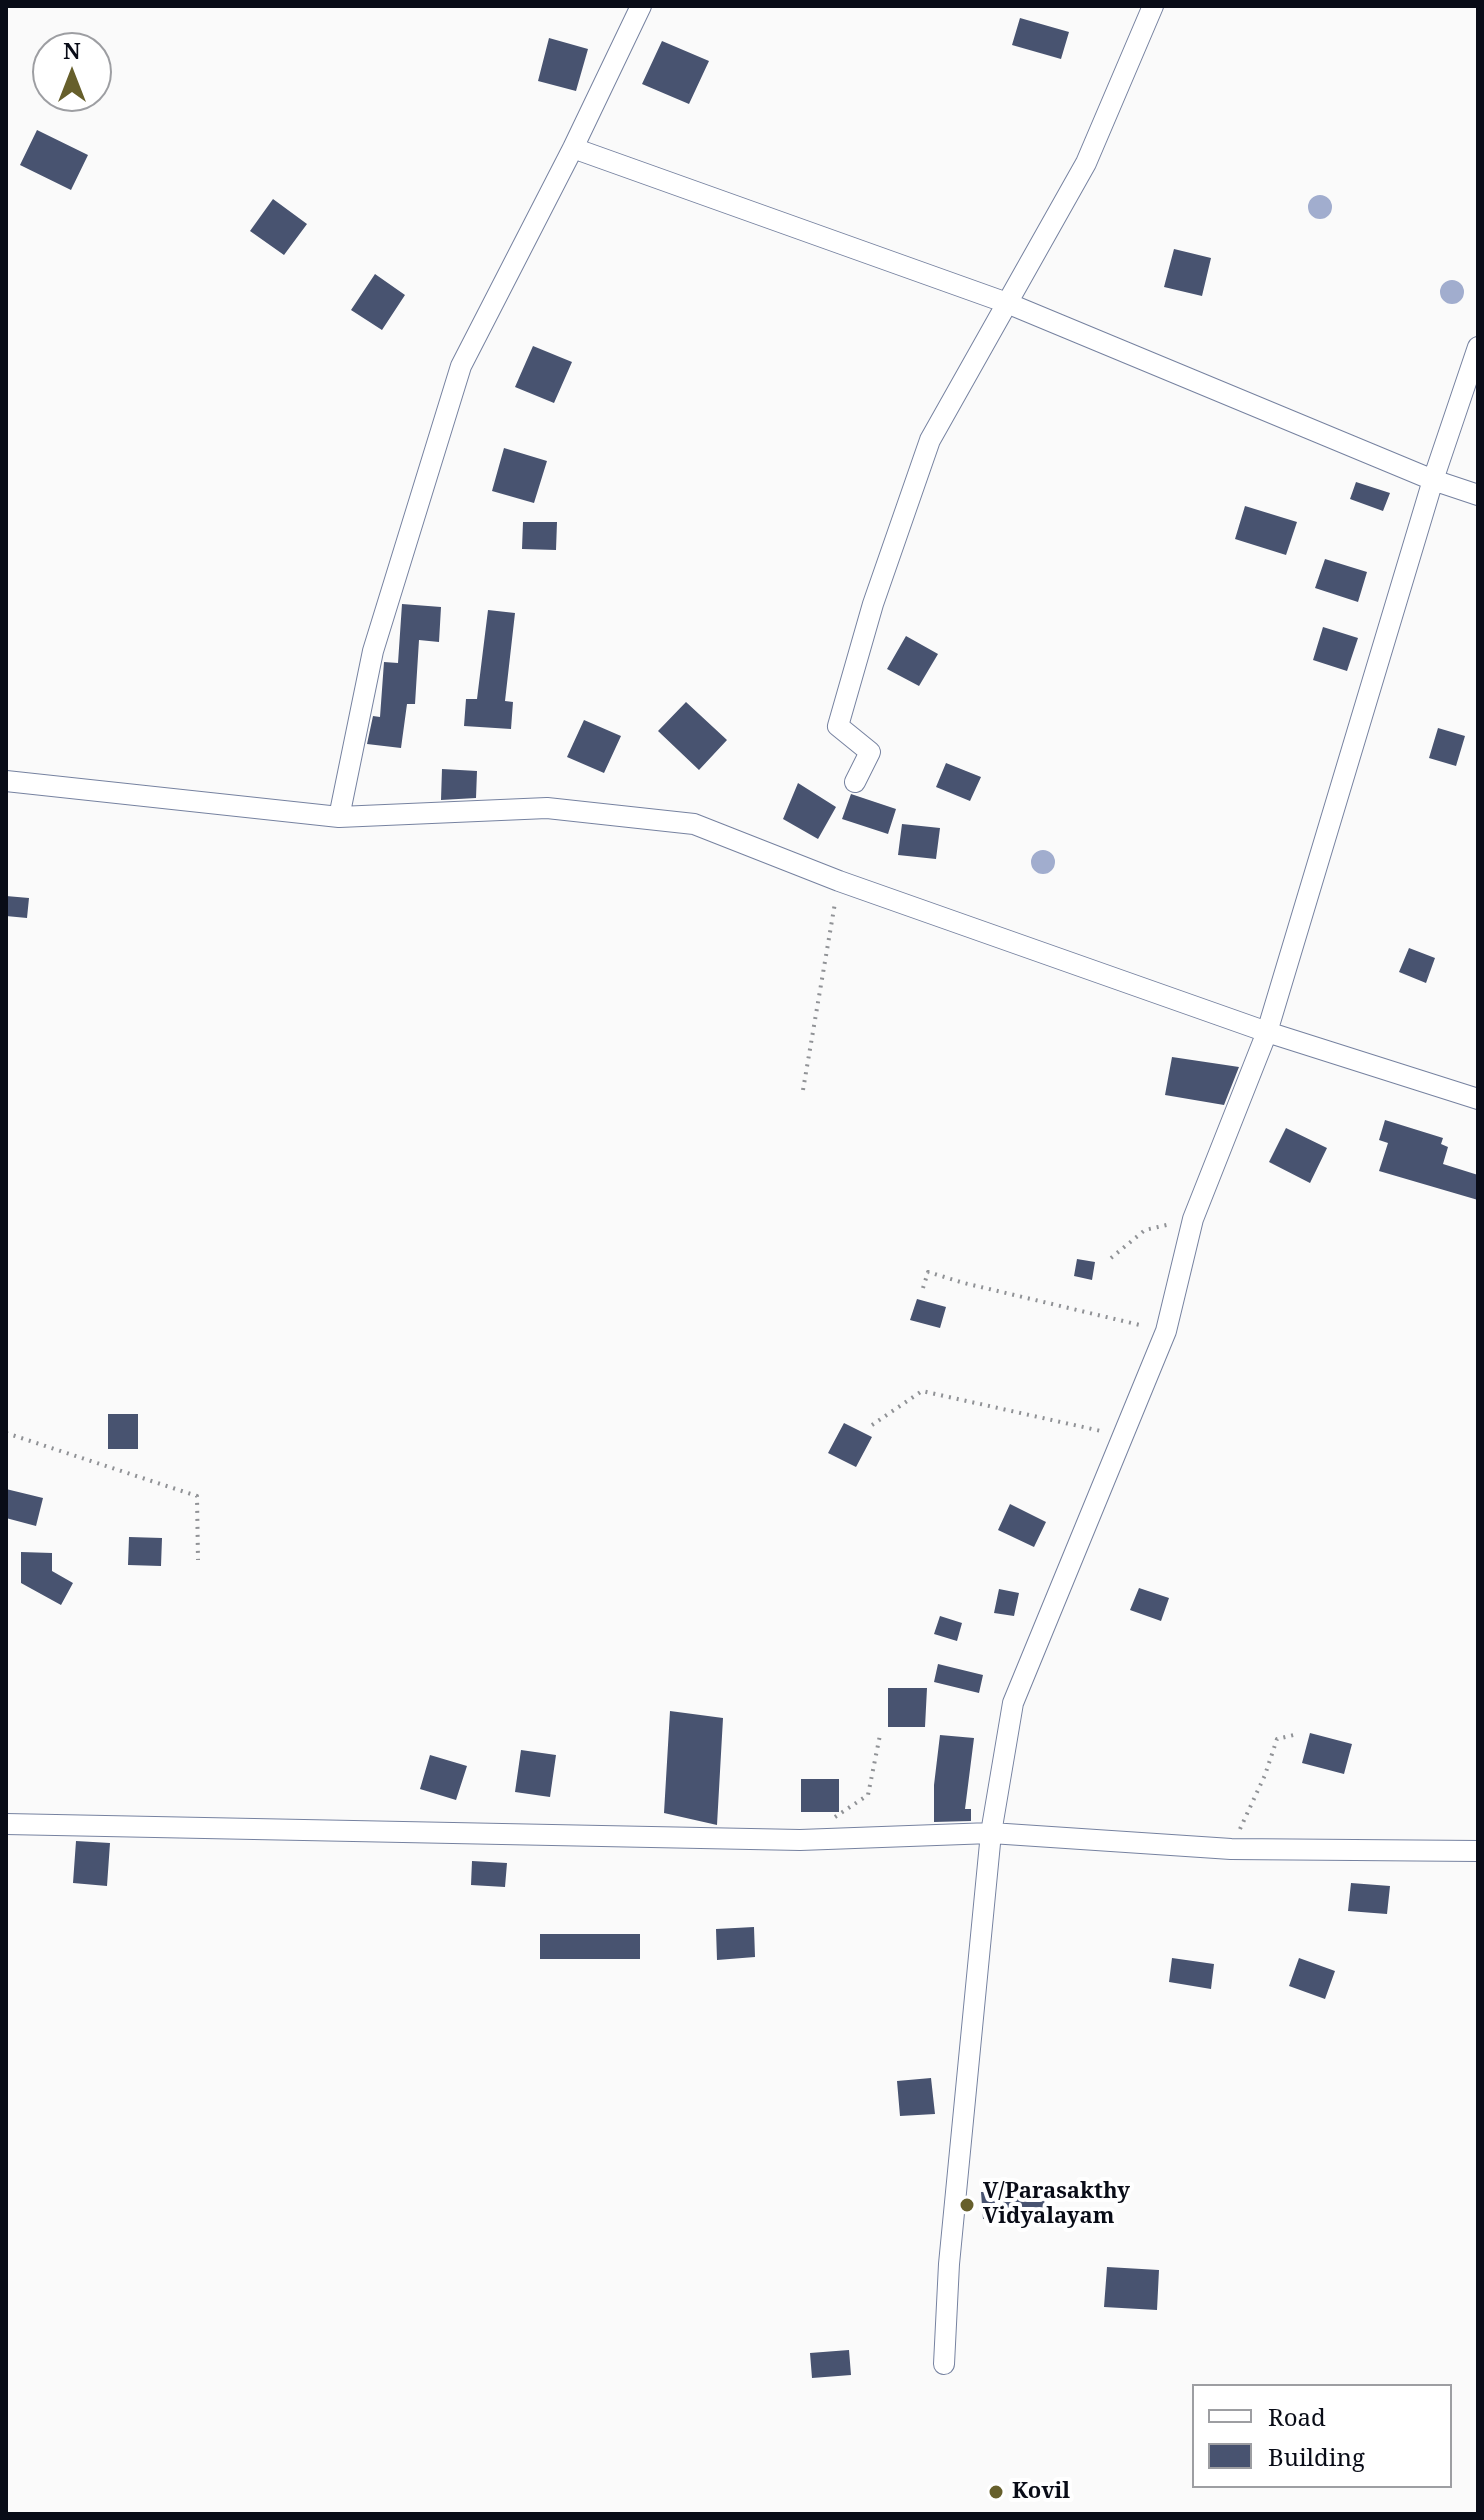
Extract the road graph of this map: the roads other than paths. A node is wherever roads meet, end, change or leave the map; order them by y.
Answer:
1 (641, 6) edge
2 (1153, 6) edge
3 (573, 148) junction
4 (1007, 303) junction
5 (1478, 347) edge
6 (1433, 480) junction
7 (1478, 495) edge
8 (6, 781) edge
9 (855, 782) dead end
10 (339, 817) junction
11 (1267, 1032) junction
12 (1478, 1099) edge
13 (6, 1824) edge
14 (991, 1833) junction
15 (1478, 1851) edge
16 (944, 2364) dead end

1 - 3 street
2 - 4 street
3 - 4 street
3 - 10 street
4 - 6 street
4 - 9 street
5 - 6 street
6 - 7 street
6 - 11 street
8 - 10 street
10 - 11 street
11 - 12 street
11 - 14 street
13 - 14 street
14 - 15 street
14 - 16 street

